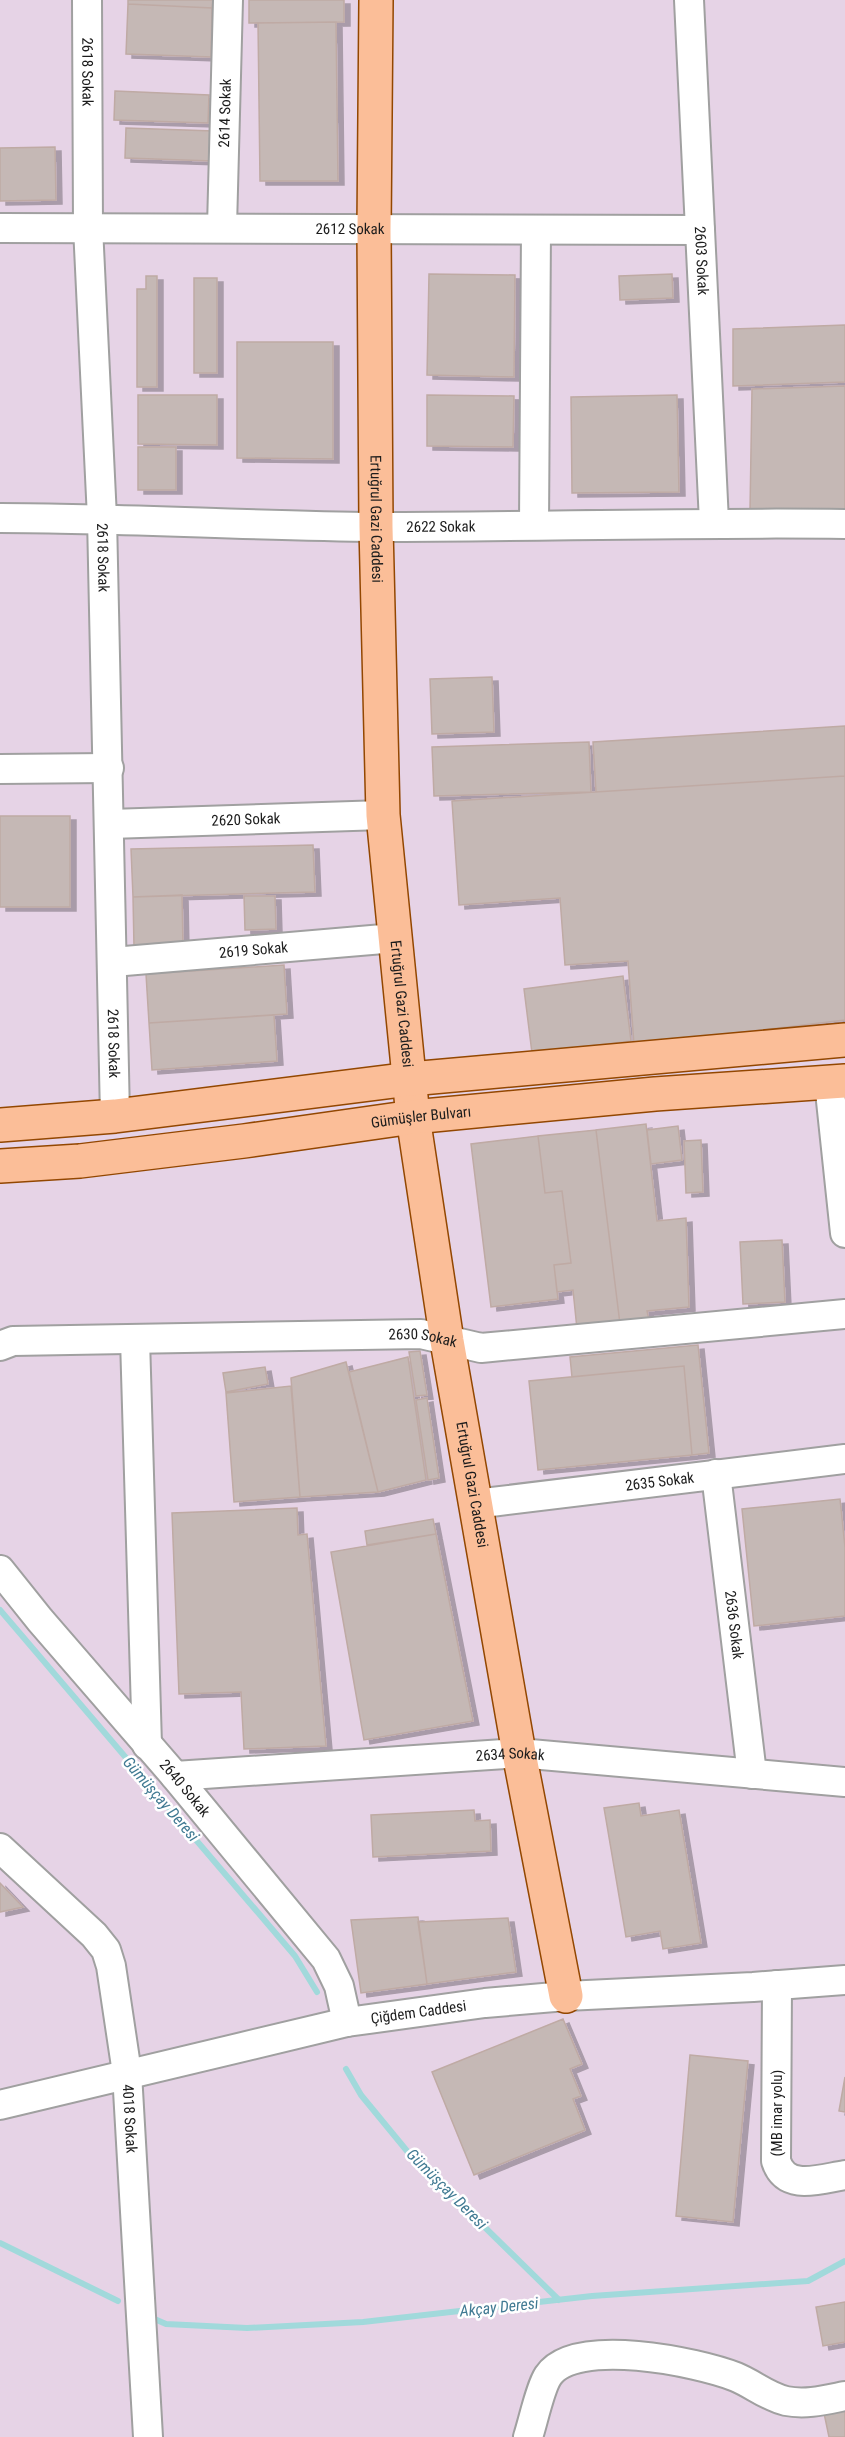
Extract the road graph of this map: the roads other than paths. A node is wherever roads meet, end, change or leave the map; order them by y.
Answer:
1 (87, 0) edge
2 (228, 0) edge
3 (376, 0) edge
4 (689, 0) edge
5 (88, 227) junction
6 (0, 228) edge
7 (222, 228) junction
8 (374, 230) junction
9 (536, 230) junction
10 (700, 230) junction
11 (0, 518) edge
12 (102, 518) junction
13 (714, 522) junction
14 (845, 524) edge
15 (534, 525) junction
16 (376, 527) junction
17 (109, 768) junction
18 (0, 769) edge
19 (382, 815) junction
20 (110, 824) junction
21 (395, 938) junction
22 (113, 962) junction
23 (845, 1040) edge
24 (410, 1079) junction
25 (837, 1082) edge
26 (115, 1116) junction
27 (413, 1117) junction
28 (0, 1125) edge
29 (0, 1166) edge
30 (845, 1226) edge
31 (845, 1233) edge
32 (845, 1314) edge
33 (135, 1339) junction
34 (447, 1341) junction
35 (0, 1346) edge
36 (845, 1459) edge
37 (716, 1474) junction
38 (475, 1504) junction
39 (0, 1570) edge
40 (147, 1745) junction
41 (519, 1753) junction
42 (752, 1774) junction
43 (175, 1776) junction
44 (845, 1782) edge
45 (0, 1848) edge
46 (845, 1980) edge
47 (777, 1985) junction
48 (566, 1996) junction
49 (346, 2022) junction
50 (127, 2073) junction
51 (0, 2105) edge
52 (845, 2175) edge
53 (832, 2399) edge
54 (148, 2437) edge
55 (528, 2437) edge

1 - 5 street, 2618 Sokak
2 - 7 street, 2614 Sokak
3 - 8 main road, Ertuğrul Gazi Caddesi
4 - 10 street, 2603 Sokak
5 - 6 street, 2612 Sokak
5 - 7 street, 2612 Sokak
5 - 12 street, 2618 Sokak
7 - 8 street, 2612 Sokak
8 - 9 street, 2612 Sokak
8 - 16 main road, Ertuğrul Gazi Caddesi
9 - 10 street, 2612 Sokak
9 - 15 street
10 - 13 street, 2603 Sokak
11 - 12 street, 2622 Sokak
12 - 16 street, 2622 Sokak
12 - 17 street, 2618 Sokak
13 - 14 street, 2622 Sokak
13 - 15 street, 2622 Sokak
15 - 16 street, 2622 Sokak
16 - 19 main road, Ertuğrul Gazi Caddesi
17 - 18 street
17 - 20 street, 2618 Sokak
19 - 20 street, 2620 Sokak
19 - 21 main road, Ertuğrul Gazi Caddesi
20 - 22 street, 2618 Sokak
21 - 22 street, 2619 Sokak
21 - 24 main road, Ertuğrul Gazi Caddesi
22 - 26 street, 2618 Sokak
23 - 24 main road
24 - 26 main road
24 - 27 main road, Ertuğrul Gazi Caddesi
25 - 27 main road, Gümüşler Bulvarı
25 - 30 street
26 - 28 main road
27 - 29 main road, Gümüşler Bulvarı
27 - 34 main road, Ertuğrul Gazi Caddesi
30 - 31 street
32 - 34 street, 2630 Sokak
33 - 34 street, 2630 Sokak
33 - 35 street, 2630 Sokak
33 - 40 street
34 - 38 main road, Ertuğrul Gazi Caddesi
36 - 37 street, 2635 Sokak
37 - 38 street, 2635 Sokak
37 - 42 street, 2636 Sokak
38 - 41 main road, Ertuğrul Gazi Caddesi
39 - 40 street, 2640 Sokak
40 - 43 street, 2640 Sokak
41 - 42 street, 2634 Sokak
41 - 43 street, 2634 Sokak
41 - 48 main road, Ertuğrul Gazi Caddesi
42 - 44 street, 2634 Sokak
43 - 49 street, 2640 Sokak
45 - 50 street, 4018 Sokak
46 - 47 street, Çiğdem Caddesi
47 - 48 street, Çiğdem Caddesi
47 - 52 street, (MB imar yolu)
48 - 49 street, Çiğdem Caddesi
49 - 50 street, Çiğdem Caddesi
50 - 51 street, Çiğdem Caddesi
50 - 54 street, 4018 Sokak
53 - 55 street

